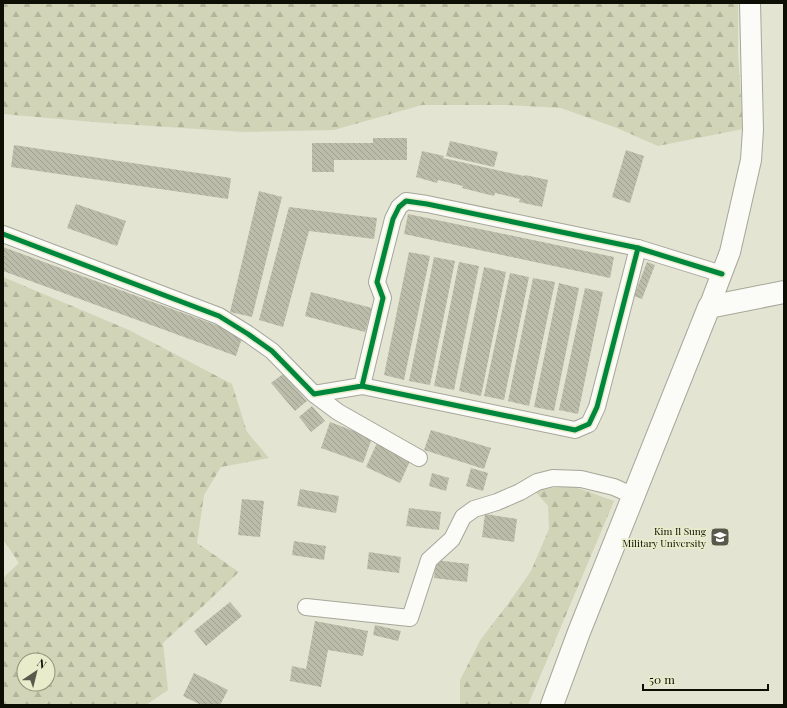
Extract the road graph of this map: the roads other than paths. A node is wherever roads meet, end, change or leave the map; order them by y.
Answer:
1 (750, 3) edge
2 (3, 234) edge
3 (638, 248) junction
4 (722, 274) junction
5 (784, 292) edge
6 (709, 306) junction
7 (362, 386) junction
8 (314, 394) junction
9 (420, 458) dead end
10 (634, 496) junction
11 (306, 607) dead end
12 (552, 705) edge

1 - 4 street
2 - 8 street
3 - 4 street
3 - 7 street
3 - 7 street
4 - 6 street
5 - 6 main road
6 - 10 main road
7 - 8 street
8 - 9 street
10 - 11 street
10 - 12 main road

